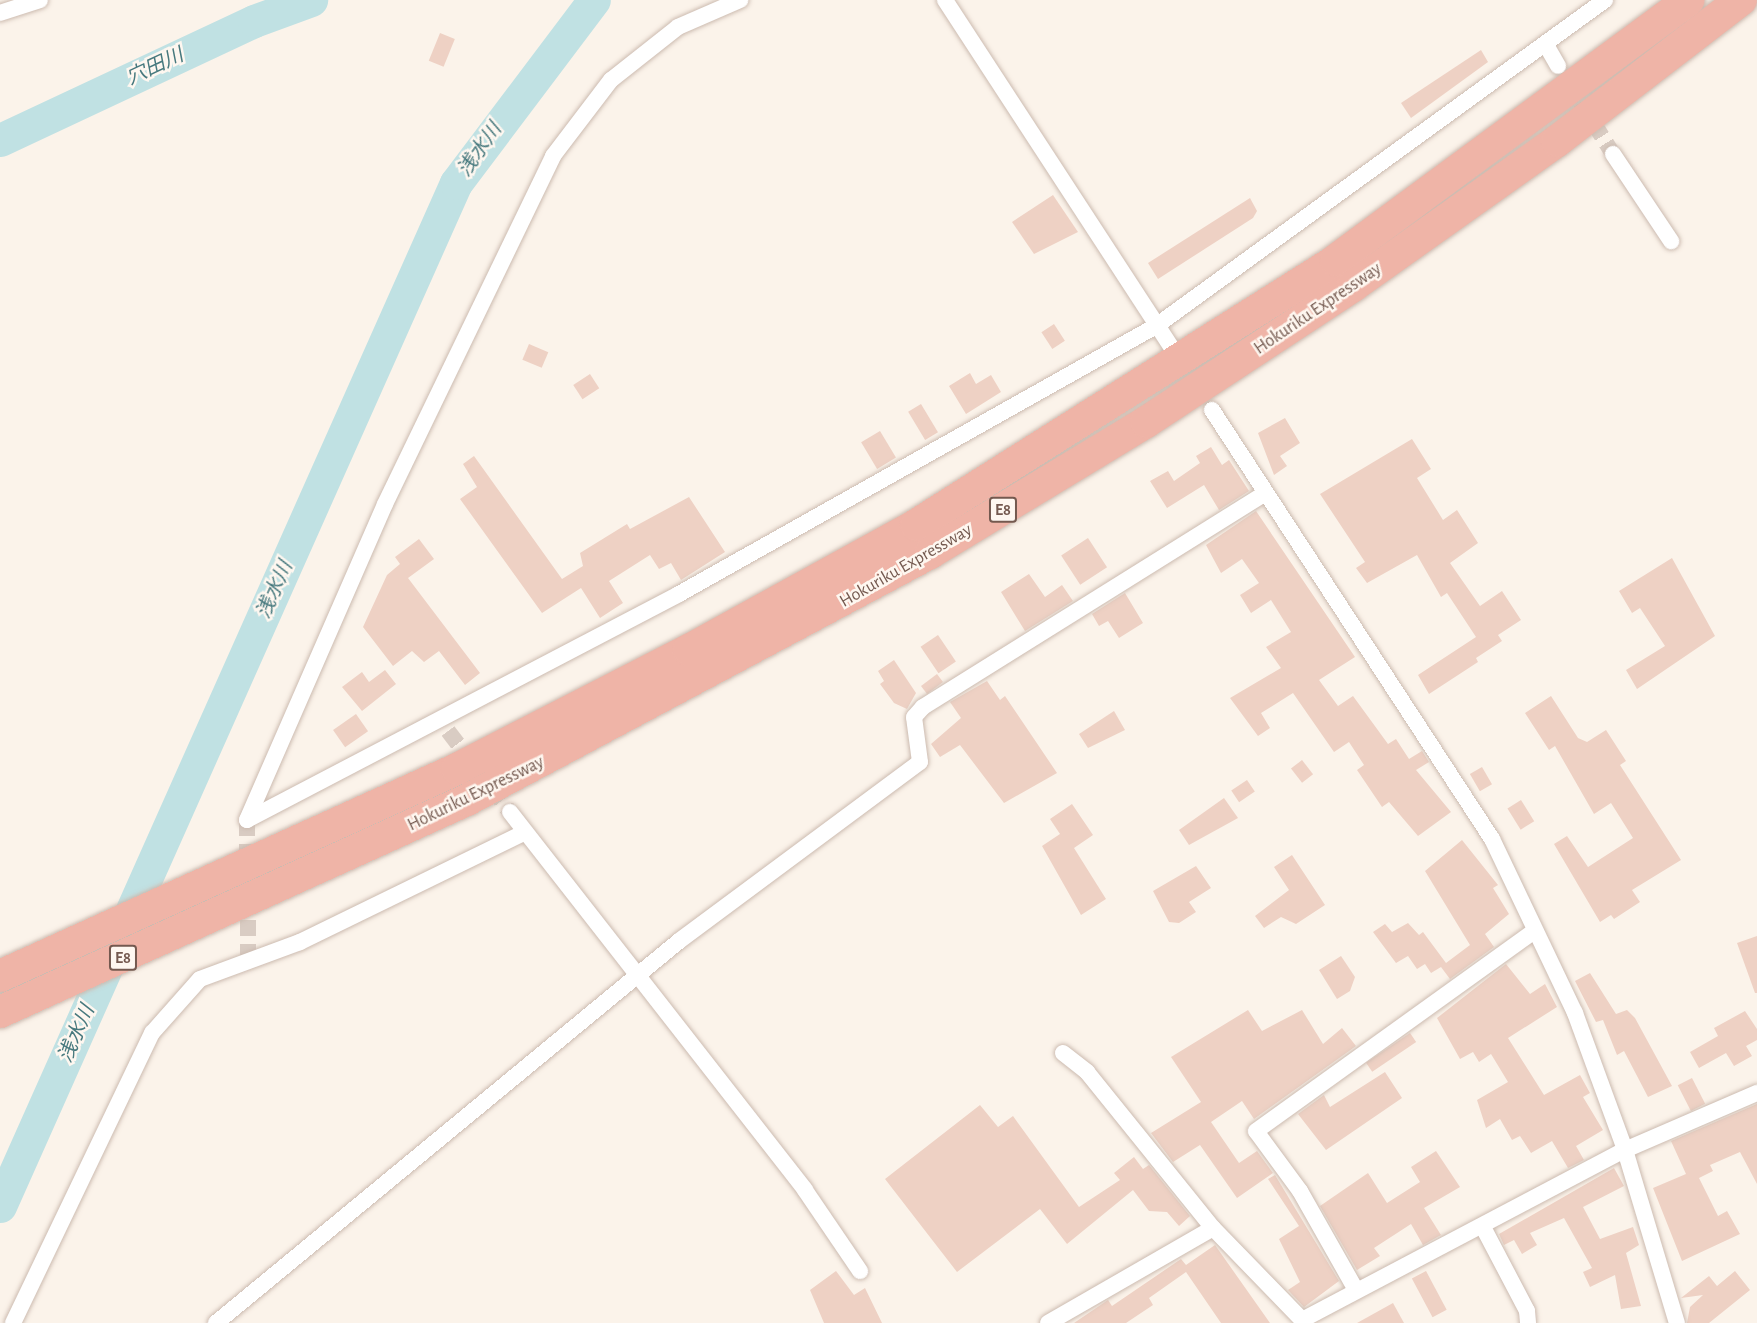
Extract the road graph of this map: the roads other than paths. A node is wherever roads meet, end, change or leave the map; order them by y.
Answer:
1 (40, 0) edge
2 (740, 0) edge
3 (945, 0) edge
4 (1605, 0) edge
5 (1689, 0) edge
6 (1741, 0) edge
7 (0, 13) edge
8 (1546, 45) junction
9 (1558, 66) tunnel mouth
10 (1613, 154) tunnel mouth
11 (1671, 241) dead end
12 (1156, 327) junction
13 (1174, 351) dead end
14 (1212, 410) dead end
15 (1266, 493) junction
16 (510, 812) tunnel mouth
17 (523, 833) junction
18 (1534, 931) junction
19 (0, 976) edge
20 (638, 976) junction
21 (0, 1012) edge
22 (1063, 1053) dead end
23 (1757, 1094) edge
24 (1625, 1150) junction
25 (1213, 1228) junction
26 (1484, 1229) junction
27 (860, 1271) dead end
28 (1356, 1290) junction
29 (1067, 1319) edge
30 (13, 1323) edge
31 (216, 1323) edge
32 (1048, 1323) edge
33 (1528, 1323) edge
34 (1677, 1323) edge

1 - 7 street
2 - 12 street
3 - 12 street
4 - 8 street
5 - 19 highway, Hokuriku Expressway / E8
6 - 21 highway, Hokuriku Expressway / E8
8 - 9 street
8 - 12 street
10 - 11 street
12 - 13 street
14 - 15 street
15 - 18 street
15 - 20 street
16 - 17 street
17 - 20 street
17 - 30 street
18 - 24 street
18 - 28 street
20 - 27 street
20 - 31 street
22 - 25 street
23 - 24 street
24 - 26 street
24 - 34 street
25 - 28 street
25 - 29 street
26 - 28 street
26 - 33 street
29 - 32 street

